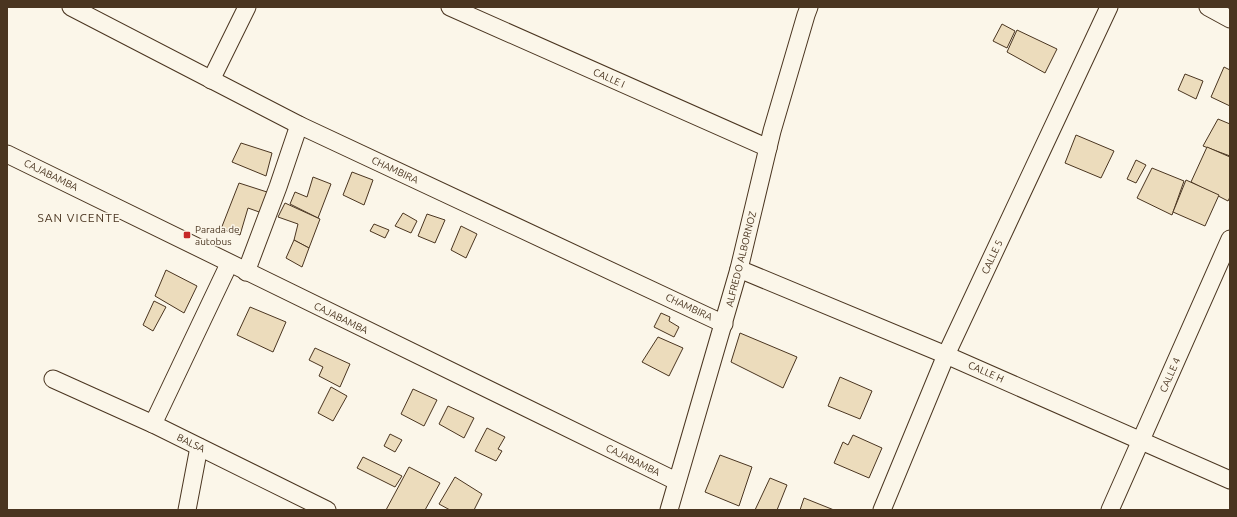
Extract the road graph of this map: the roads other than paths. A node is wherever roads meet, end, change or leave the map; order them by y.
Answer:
1 (71, 7) edge
2 (247, 7) edge
3 (450, 7) edge
4 (809, 7) edge
5 (1109, 7) edge
6 (1208, 7) edge
7 (1230, 18) edge
8 (212, 80) junction
9 (299, 125) junction
10 (768, 148) junction
11 (7, 154) edge
12 (1230, 240) edge
13 (229, 264) junction
14 (739, 268) junction
15 (246, 272) junction
16 (724, 324) junction
17 (946, 355) junction
18 (53, 379) dead end
19 (153, 424) junction
20 (1142, 440) junction
21 (199, 447) junction
22 (1230, 480) edge
23 (676, 481) junction
24 (186, 510) edge
25 (327, 510) edge
26 (669, 510) edge
27 (882, 510) edge
28 (1110, 510) edge

1 - 8 street, CHAMBIRA
2 - 8 street
3 - 10 street, CALLE I
4 - 10 street, ALFREDO ALBORNOZ
5 - 17 street, CALLE 5
6 - 7 street
8 - 9 street, CHAMBIRA
9 - 15 street
9 - 16 street, CHAMBIRA
10 - 14 street, ALFREDO ALBORNOZ
11 - 13 street, CAJABAMBA
12 - 20 street, CALLE 4
13 - 15 street, CAJABAMBA
13 - 19 street
14 - 16 street, ALFREDO ALBORNOZ
14 - 17 street, CALLE H
15 - 23 street, CAJABAMBA
16 - 23 street, ALFREDO ALBORNOZ
17 - 20 street, CALLE H
17 - 27 street, CALLE 5
18 - 19 street, BALSA
19 - 21 street, BALSA
20 - 22 street, CALLE H
20 - 28 street, CALLE 4
21 - 24 street
21 - 25 street, BALSA
23 - 26 street, ALFREDO ALBORNOZ

